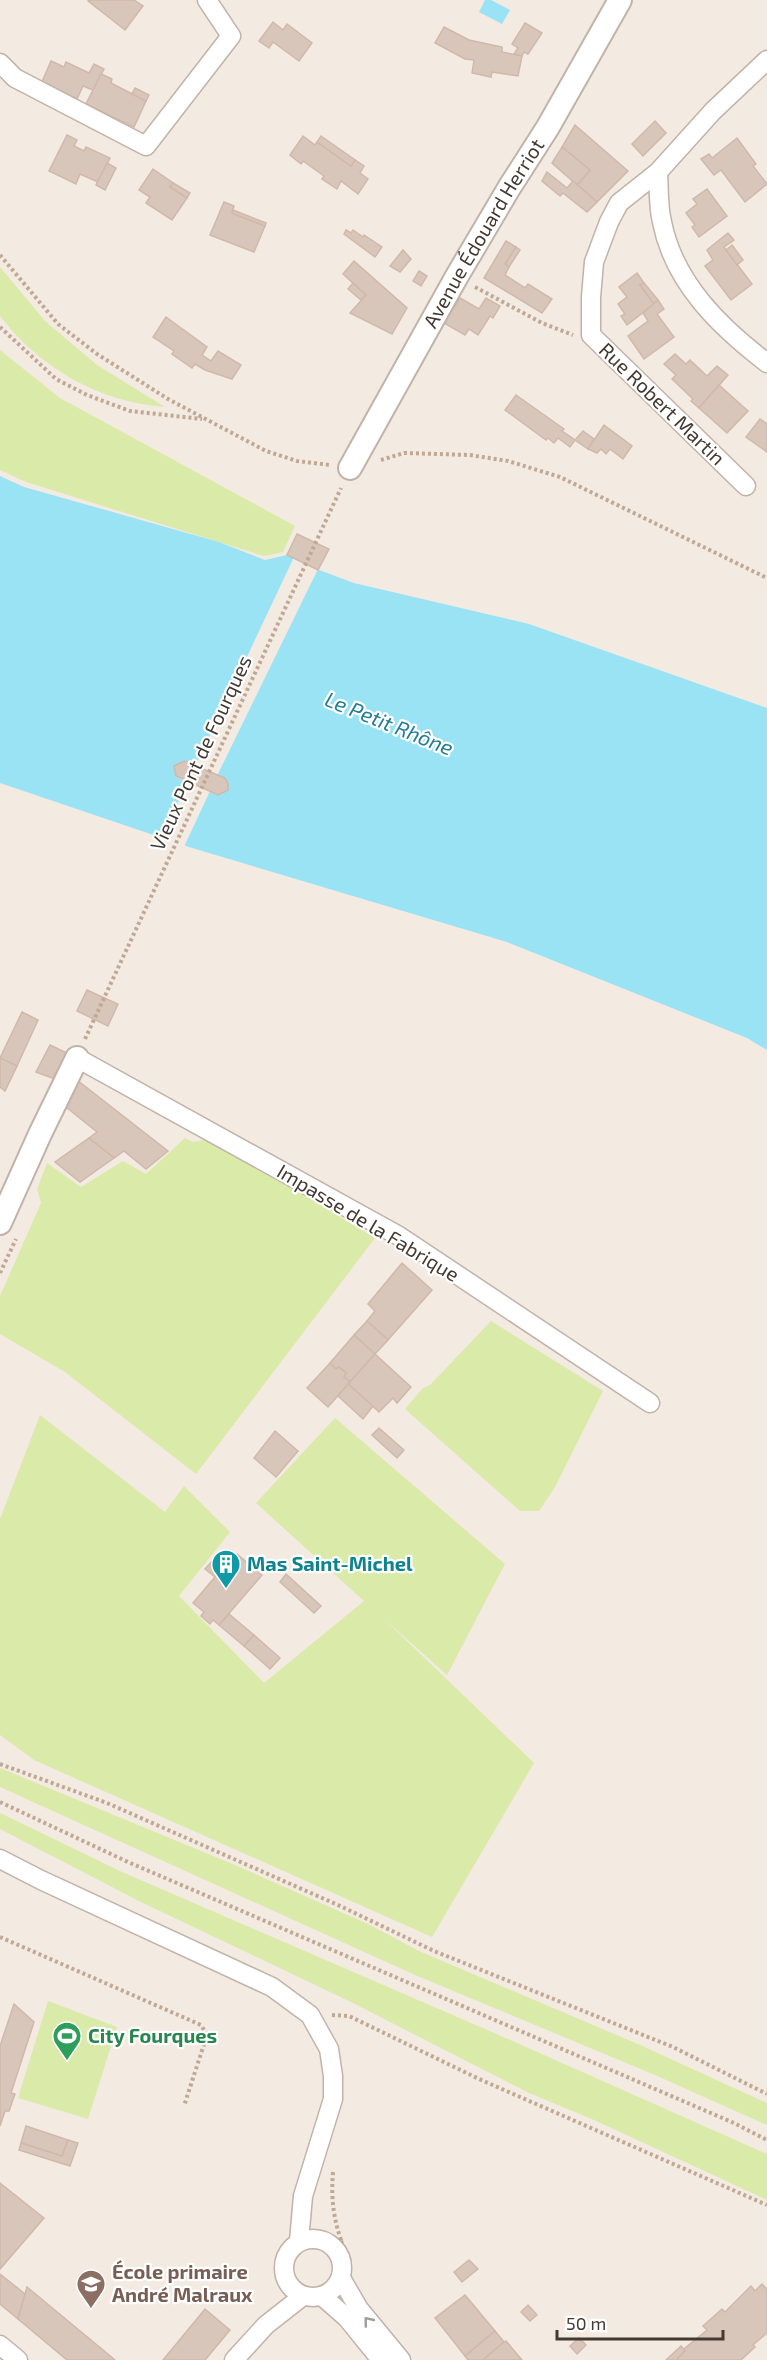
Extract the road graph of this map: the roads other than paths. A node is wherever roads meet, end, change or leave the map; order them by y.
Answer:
1 (207, 0) edge
2 (620, 0) edge
3 (767, 60) edge
4 (0, 63) edge
5 (658, 172) junction
6 (767, 363) edge
7 (350, 468) road end
8 (746, 486) dead end
9 (77, 1058) joint
10 (0, 1222) edge
11 (650, 1403) dead end
12 (0, 1858) edge
13 (303, 2196) junction
14 (320, 2239) junction
15 (299, 2241) junction
16 (341, 2278) junction
17 (305, 2292) junction
18 (0, 2345) edge
19 (18, 2360) edge
20 (234, 2360) edge
21 (381, 2360) edge
22 (401, 2360) edge

1 - 4 street
2 - 7 street, Avenue Édouard Herriot
3 - 5 street, Rue Robert Martin
5 - 6 street
5 - 8 street, Rue Robert Martin
9 - 10 street
9 - 11 street, Impasse de la Fabrique
12 - 13 street
13 - 14 street
13 - 15 street
14 - 15 street
14 - 16 street
15 - 17 street
16 - 17 street
22 -> 16 street
17 - 20 street
17 - 21 street
18 - 19 street

